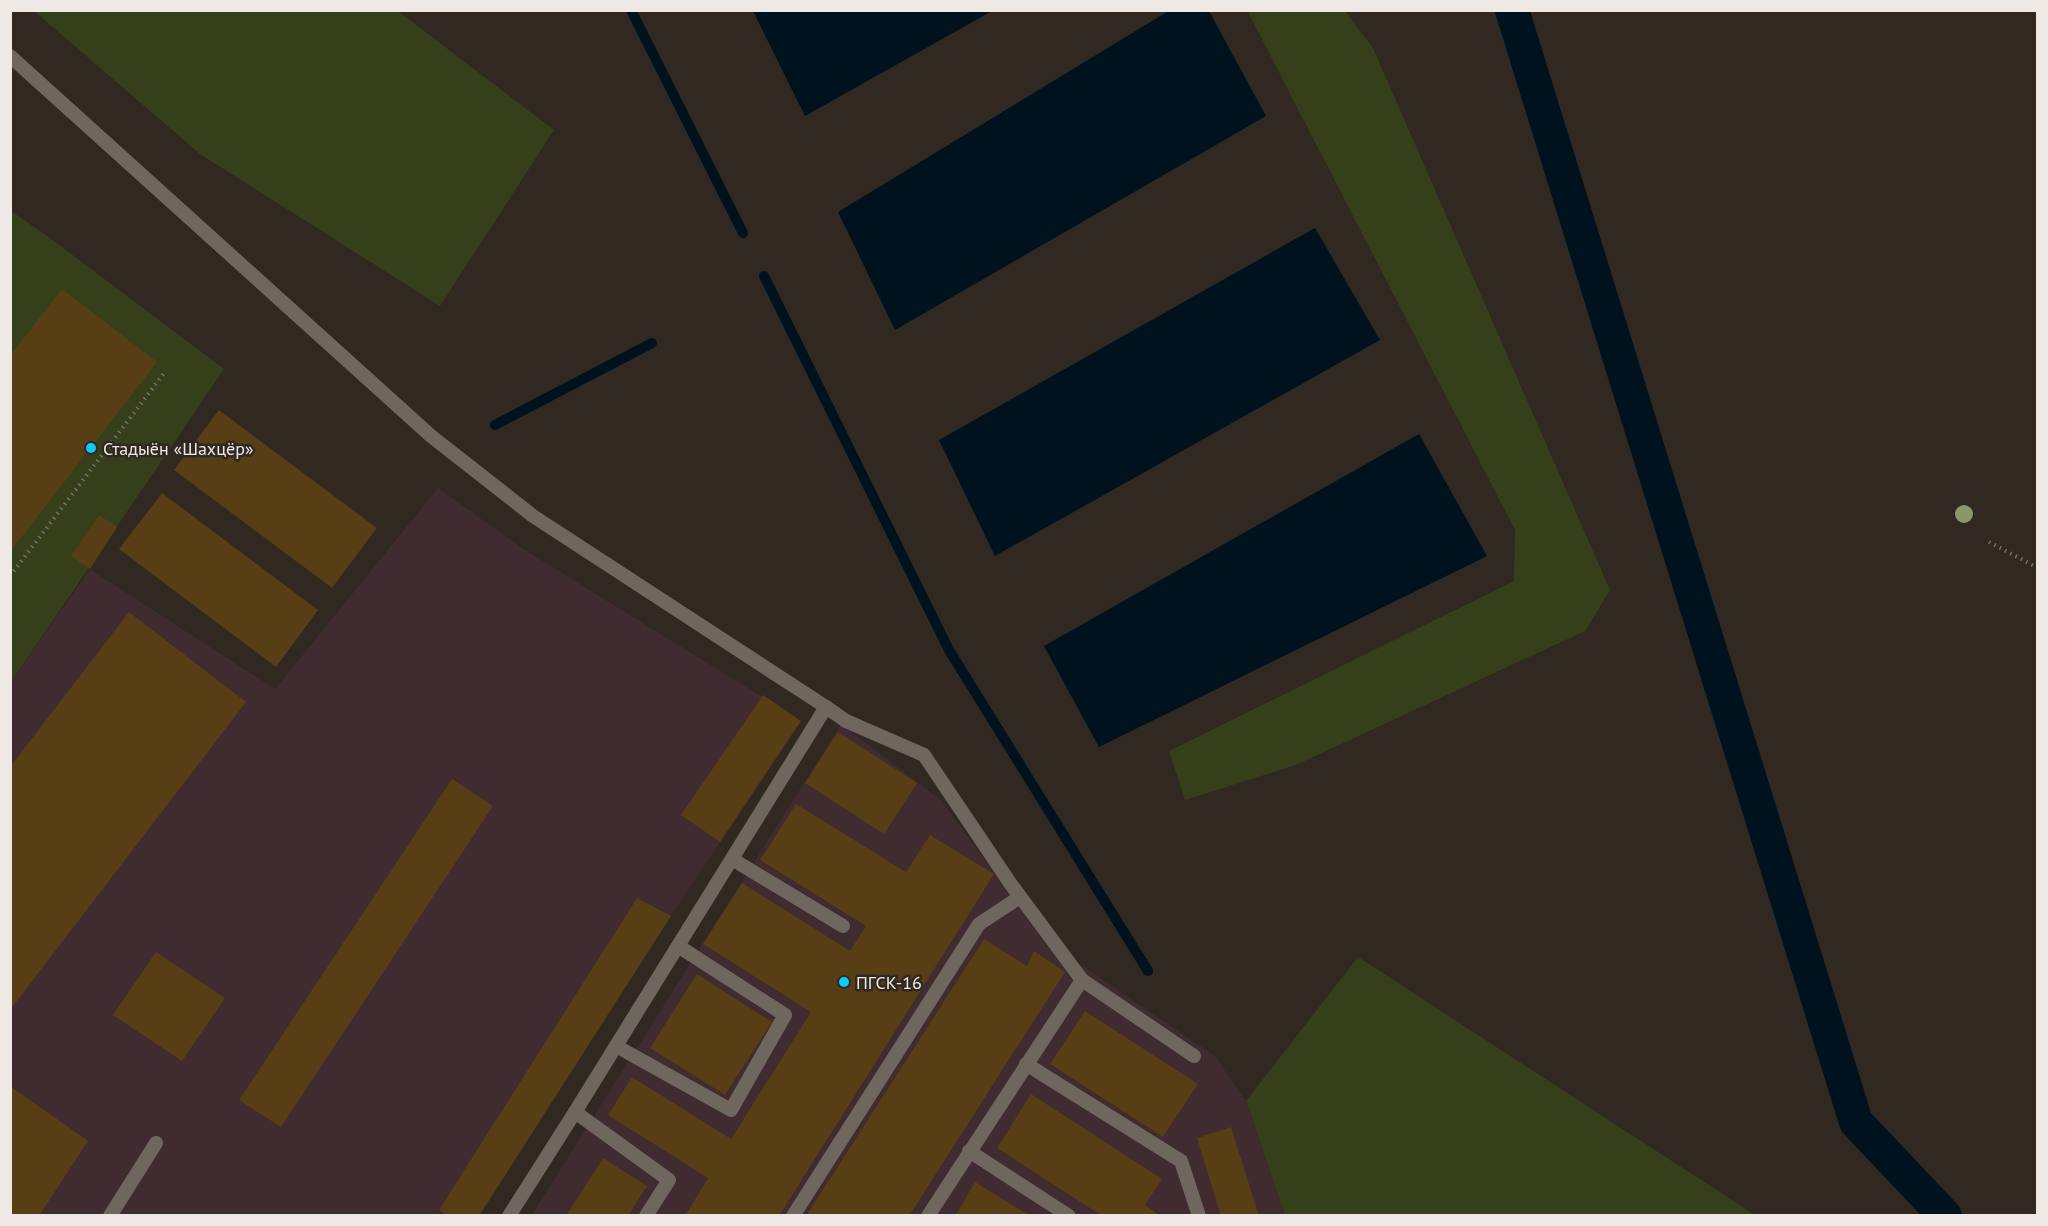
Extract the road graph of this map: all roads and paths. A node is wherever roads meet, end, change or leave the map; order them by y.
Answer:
1 (10, 56) edge
2 (165, 372) dead end
3 (1989, 542) dead end
4 (2037, 568) edge
5 (10, 576) edge
6 (826, 707) junction
7 (732, 859) junction
8 (1020, 897) junction
9 (843, 926) dead end
10 (678, 946) junction
11 (1082, 980) junction
12 (616, 1046) junction
13 (1194, 1056) dead end
14 (1026, 1064) junction
15 (575, 1112) junction
16 (156, 1143) dead end
17 (969, 1151) junction
18 (110, 1215) edge
19 (509, 1215) edge
20 (646, 1215) edge
21 (793, 1215) edge
22 (928, 1215) edge
23 (1069, 1215) edge
24 (1199, 1215) edge

1 - 6 lane
2 - 5 path
3 - 4 path
6 - 7 lane
6 - 8 lane
7 - 9 lane
7 - 10 lane
8 - 11 lane
8 - 21 lane
10 - 12 lane
10 - 12 lane
11 - 13 lane
11 - 14 lane
12 - 15 lane
14 - 17 lane
14 - 24 lane
15 - 19 lane
15 - 20 lane
16 - 18 lane
17 - 22 lane
17 - 23 lane

